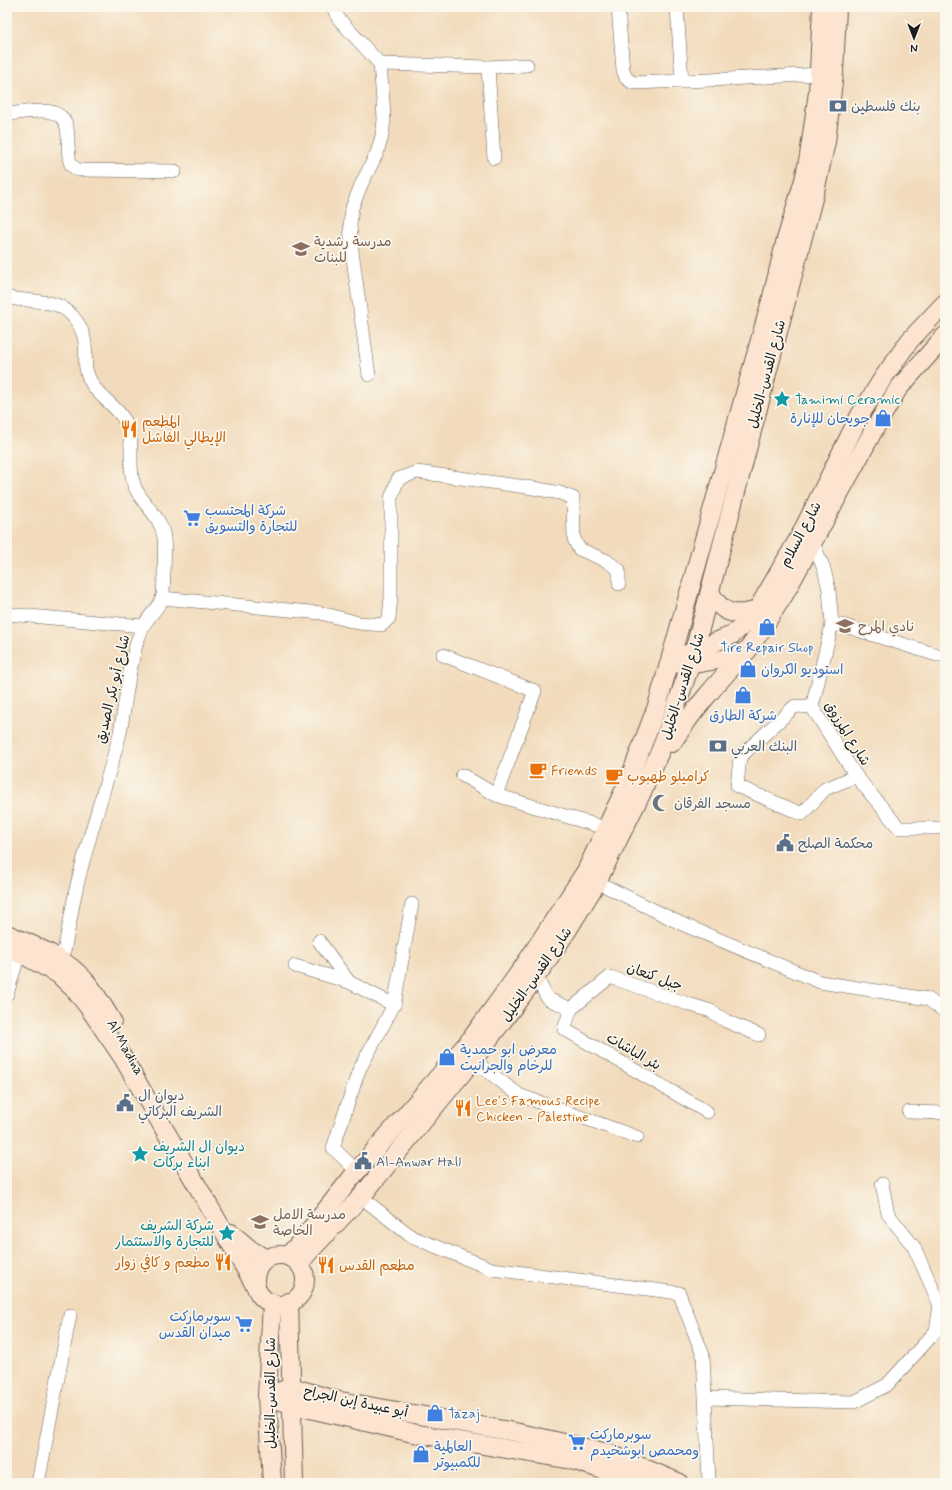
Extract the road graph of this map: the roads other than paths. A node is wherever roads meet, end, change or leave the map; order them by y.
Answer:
1 (333, 7) edge
2 (618, 7) edge
3 (677, 7) edge
4 (822, 7) edge
5 (837, 7) edge
6 (380, 64) junction
7 (528, 65) dead end
8 (488, 67) junction
9 (820, 74) junction
10 (682, 82) junction
11 (7, 114) edge
12 (494, 158) dead end
13 (175, 171) dead end
14 (7, 298) edge
15 (945, 303) edge
16 (945, 336) edge
17 (369, 375) dead end
18 (806, 540) junction
19 (619, 584) dead end
20 (710, 592) junction
21 (162, 598) junction
22 (757, 610) junction
23 (7, 614) edge
24 (832, 624) junction
25 (144, 626) junction
26 (748, 650) junction
27 (443, 654) dead end
28 (945, 655) edge
29 (693, 656) junction
30 (669, 664) junction
31 (812, 707) junction
32 (462, 775) dead end
33 (856, 776) junction
34 (643, 790) junction
35 (496, 795) junction
36 (605, 828) junction
37 (945, 828) edge
38 (597, 882) junction
39 (412, 904) dead end
40 (7, 934) edge
41 (320, 941) dead end
42 (13, 951) edge
43 (295, 966) dead end
44 (60, 968) junction
45 (536, 977) junction
46 (349, 982) junction
47 (7, 994) edge
48 (394, 1005) junction
49 (571, 1009) junction
50 (945, 1012) edge
51 (759, 1035) dead end
52 (473, 1060) junction
53 (707, 1112) dead end
54 (909, 1112) dead end
55 (945, 1113) edge
56 (637, 1137) dead end
57 (357, 1171) junction
58 (882, 1184) dead end
59 (362, 1197) junction
60 (209, 1206) junction
61 (266, 1259) junction
62 (293, 1260) junction
63 (256, 1287) junction
64 (281, 1303) junction
65 (70, 1315) dead end
66 (292, 1387) junction
67 (267, 1396) junction
68 (706, 1398) junction
69 (293, 1405) junction
70 (38, 1483) edge
71 (272, 1483) edge
72 (294, 1483) edge
73 (644, 1483) edge
74 (680, 1483) edge
75 (709, 1483) edge

1 - 6 street
2 - 10 street
3 - 10 street
4 - 9 main road, شارع القدس-الخليل
5 - 20 main road, شارع القدس-الخليل
6 - 8 street
6 - 17 street
7 - 8 street
8 - 12 street
9 - 10 street
9 - 30 main road, شارع القدس-الخليل
11 - 13 street
14 - 21 street
15 - 18 main road, شارع السلام
16 - 18 main road, شارع السلام
18 - 22 main road, شارع السلام
18 - 24 street, شارع المرزوق
18 - 26 main road, شارع السلام
19 - 21 street
20 - 22 main road
20 - 29 main road, شارع القدس-الخليل
21 - 25 street, شارع أبو بكر الصديق
22 - 29 main road, شارع السلام
23 - 25 street
24 - 28 street
24 - 31 street, شارع المرزوق
25 - 44 street, شارع أبو بكر الصديق
26 - 29 main road, شارع السلام
26 - 34 main road, شارع السلام
27 - 35 street
29 - 30 main road, شارع السلام
29 - 34 main road, شارع القدس-الخليل
30 - 36 main road, شارع القدس-الخليل
31 - 33 street, شارع المرزوق
31 - 33 street
32 - 35 street
33 - 37 street, شارع المرزوق
34 - 38 main road, شارع القدس-الخليل
35 - 36 street
36 - 57 main road, شارع القدس-الخليل
38 - 45 main road, شارع القدس-الخليل
38 - 50 street
39 - 48 street
40 - 44 main road, Al Madina
41 - 46 street
42 - 44 main road, Al Madina
42 - 47 street
43 - 46 street
44 - 60 main road, Al Madina
45 - 49 street
45 - 52 main road, شارع القدس-الخليل
46 - 48 street
48 - 57 street
49 - 51 street, جبل كنعان
49 - 53 street, بئر الباشات
52 - 56 street
52 - 59 main road, شارع القدس-الخليل
54 - 55 street
57 - 62 main road, شارع القدس-الخليل
58 - 68 street
59 - 62 main road, شارع القدس-الخليل
59 - 68 street
60 - 61 main road
60 - 63 main road
61 - 62 main road
61 - 63 main road
62 - 64 main road
63 - 64 main road
64 - 66 main road, شارع القدس-الخليل
64 - 67 main road, شارع القدس-الخليل
65 - 70 street
66 - 67 main road, أبو عبيدة إبن الجراح
66 - 69 main road, شارع القدس-الخليل
66 - 74 main road, أبو عبيدة إبن الجراح
67 - 69 main road, أبو عبيدة إبن الجراح
67 - 71 main road, شارع القدس-الخليل
68 - 75 street
69 - 72 main road, شارع القدس-الخليل
69 - 73 main road, أبو عبيدة إبن الجراح

